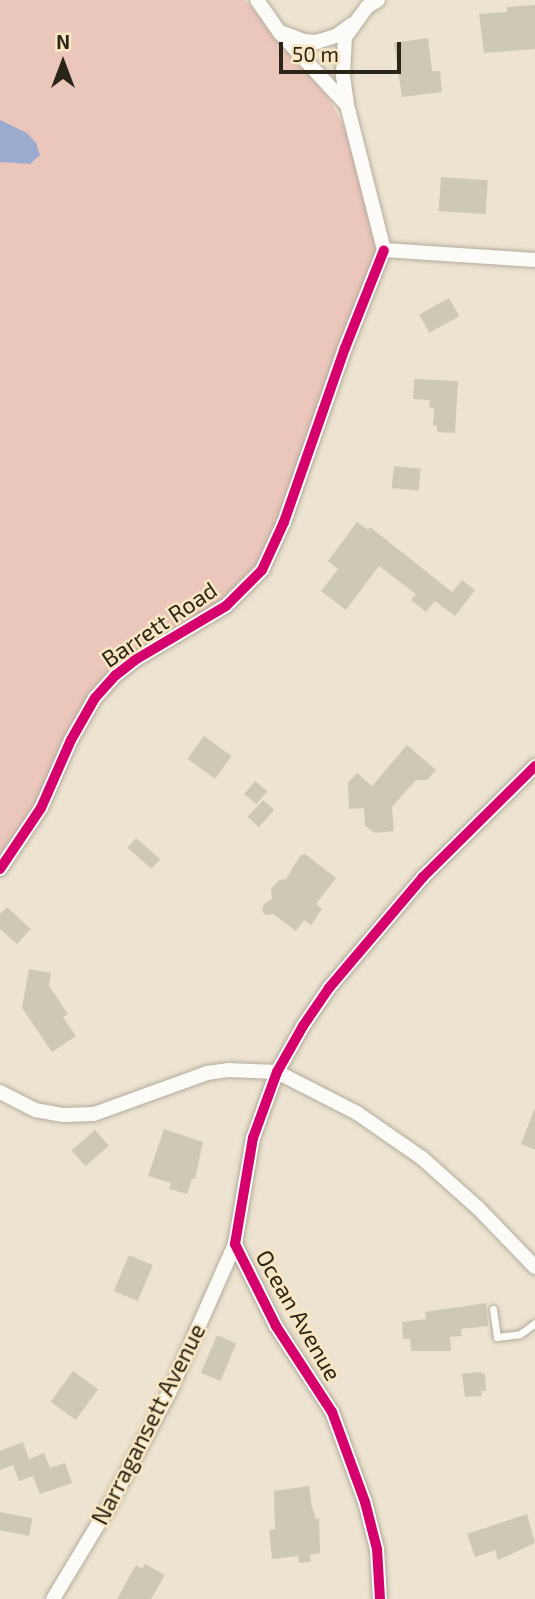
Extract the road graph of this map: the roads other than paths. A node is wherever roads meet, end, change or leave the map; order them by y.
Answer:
1 (257, 0) edge
2 (378, 0) edge
3 (352, 24) junction
4 (277, 29) junction
5 (347, 105) junction
6 (384, 250) junction
7 (535, 260) edge
8 (535, 766) edge
9 (0, 869) edge
10 (277, 1072) junction
11 (0, 1092) edge
12 (235, 1244) junction
13 (535, 1267) edge
14 (493, 1309) dead end
15 (535, 1323) edge
16 (53, 1599) edge
17 (380, 1599) edge

1 - 4 street
2 - 3 street
3 - 4 street
3 - 5 street
4 - 5 street
5 - 6 street
6 - 7 street
6 - 9 street, Barrett Road
8 - 10 street, Ocean Avenue
10 - 11 street
10 - 12 street, Ocean Avenue
10 - 13 street
12 - 16 street, Narragansett Avenue
12 - 17 street, Ocean Avenue
14 - 15 lane

